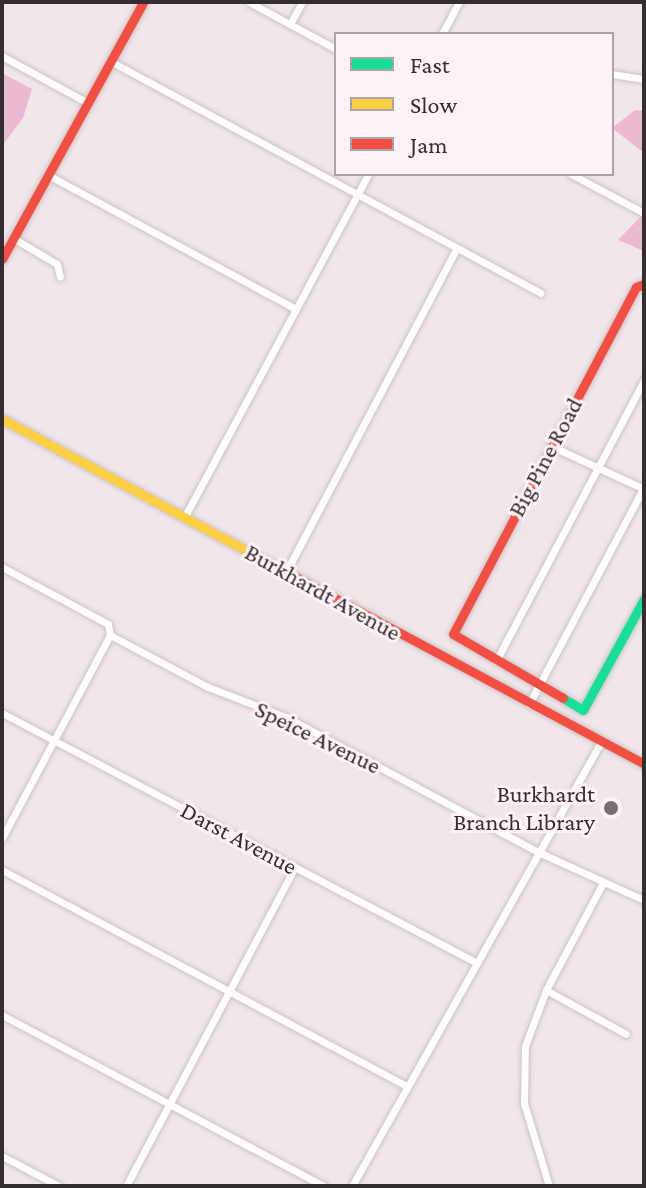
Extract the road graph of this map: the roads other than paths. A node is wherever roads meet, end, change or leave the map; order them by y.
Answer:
1 (143, 2) edge
2 (249, 2) edge
3 (302, 2) edge
4 (459, 2) edge
5 (290, 24) junction
6 (443, 32) edge
7 (334, 48) edge
8 (2, 56) edge
9 (110, 61) junction
10 (614, 74) edge
11 (644, 79) edge
12 (88, 103) junction
13 (48, 175) junction
14 (367, 176) edge
15 (575, 176) edge
16 (358, 194) junction
17 (644, 213) edge
18 (13, 238) junction
19 (457, 248) junction
20 (2, 259) edge
21 (60, 277) dead end
22 (643, 284) edge
23 (541, 293) dead end
24 (296, 309) junction
25 (644, 380) edge
26 (2, 419) edge
27 (551, 446) junction
28 (597, 468) junction
29 (643, 489) edge
30 (185, 516) junction
31 (2, 567) edge
32 (286, 572) junction
33 (644, 599) edge
34 (110, 635) junction
35 (495, 662) junction
36 (541, 684) junction
37 (529, 704) junction
38 (2, 713) edge
39 (55, 741) junction
40 (601, 742) junction
41 (644, 764) edge
42 (2, 838) edge
43 (538, 852) junction
44 (295, 867) junction
45 (2, 870) edge
46 (603, 883) junction
47 (644, 900) edge
48 (475, 962) junction
49 (546, 990) junction
50 (229, 991) junction
51 (2, 1015) edge
52 (626, 1034) dead end
53 (406, 1086) junction
54 (170, 1105) junction
55 (2, 1156) edge
56 (59, 1186) edge
57 (126, 1186) edge
58 (324, 1186) edge
59 (352, 1186) edge
60 (549, 1186) edge

1 - 9 street
2 - 5 street
3 - 5 street
4 - 6 street
5 - 7 street
8 - 12 street
9 - 12 street
9 - 16 street
10 - 11 street
12 - 13 street
13 - 18 street
13 - 24 street
14 - 16 street
15 - 17 street
16 - 19 street
16 - 24 street
18 - 20 street
18 - 21 street
19 - 23 street
19 - 32 street
22 - 27 street, Big Pine Road
24 - 30 street
25 - 28 street
26 - 30 street, Burkhardt Avenue
27 - 28 street
27 - 35 street, Big Pine Road
28 - 29 street
28 - 35 street
29 - 36 street
30 - 32 street, Burkhardt Avenue
31 - 34 street, Speice Avenue
32 - 37 street, Burkhardt Avenue
33 - 36 street
34 - 39 street
34 - 43 street, Speice Avenue
35 - 36 street
36 - 37 street
37 - 40 street, Burkhardt Avenue
38 - 39 street, Darst Avenue
39 - 42 street
39 - 44 street, Darst Avenue
40 - 41 street, Burkhardt Avenue
40 - 43 street
43 - 46 street, Speice Avenue
43 - 48 street
44 - 48 street, Darst Avenue
44 - 50 street
45 - 50 street
46 - 47 street, Speice Avenue
46 - 49 street
48 - 53 street
49 - 52 street
49 - 60 street
50 - 53 street
50 - 54 street
51 - 54 street
53 - 59 street
54 - 57 street
54 - 58 street
55 - 56 street

